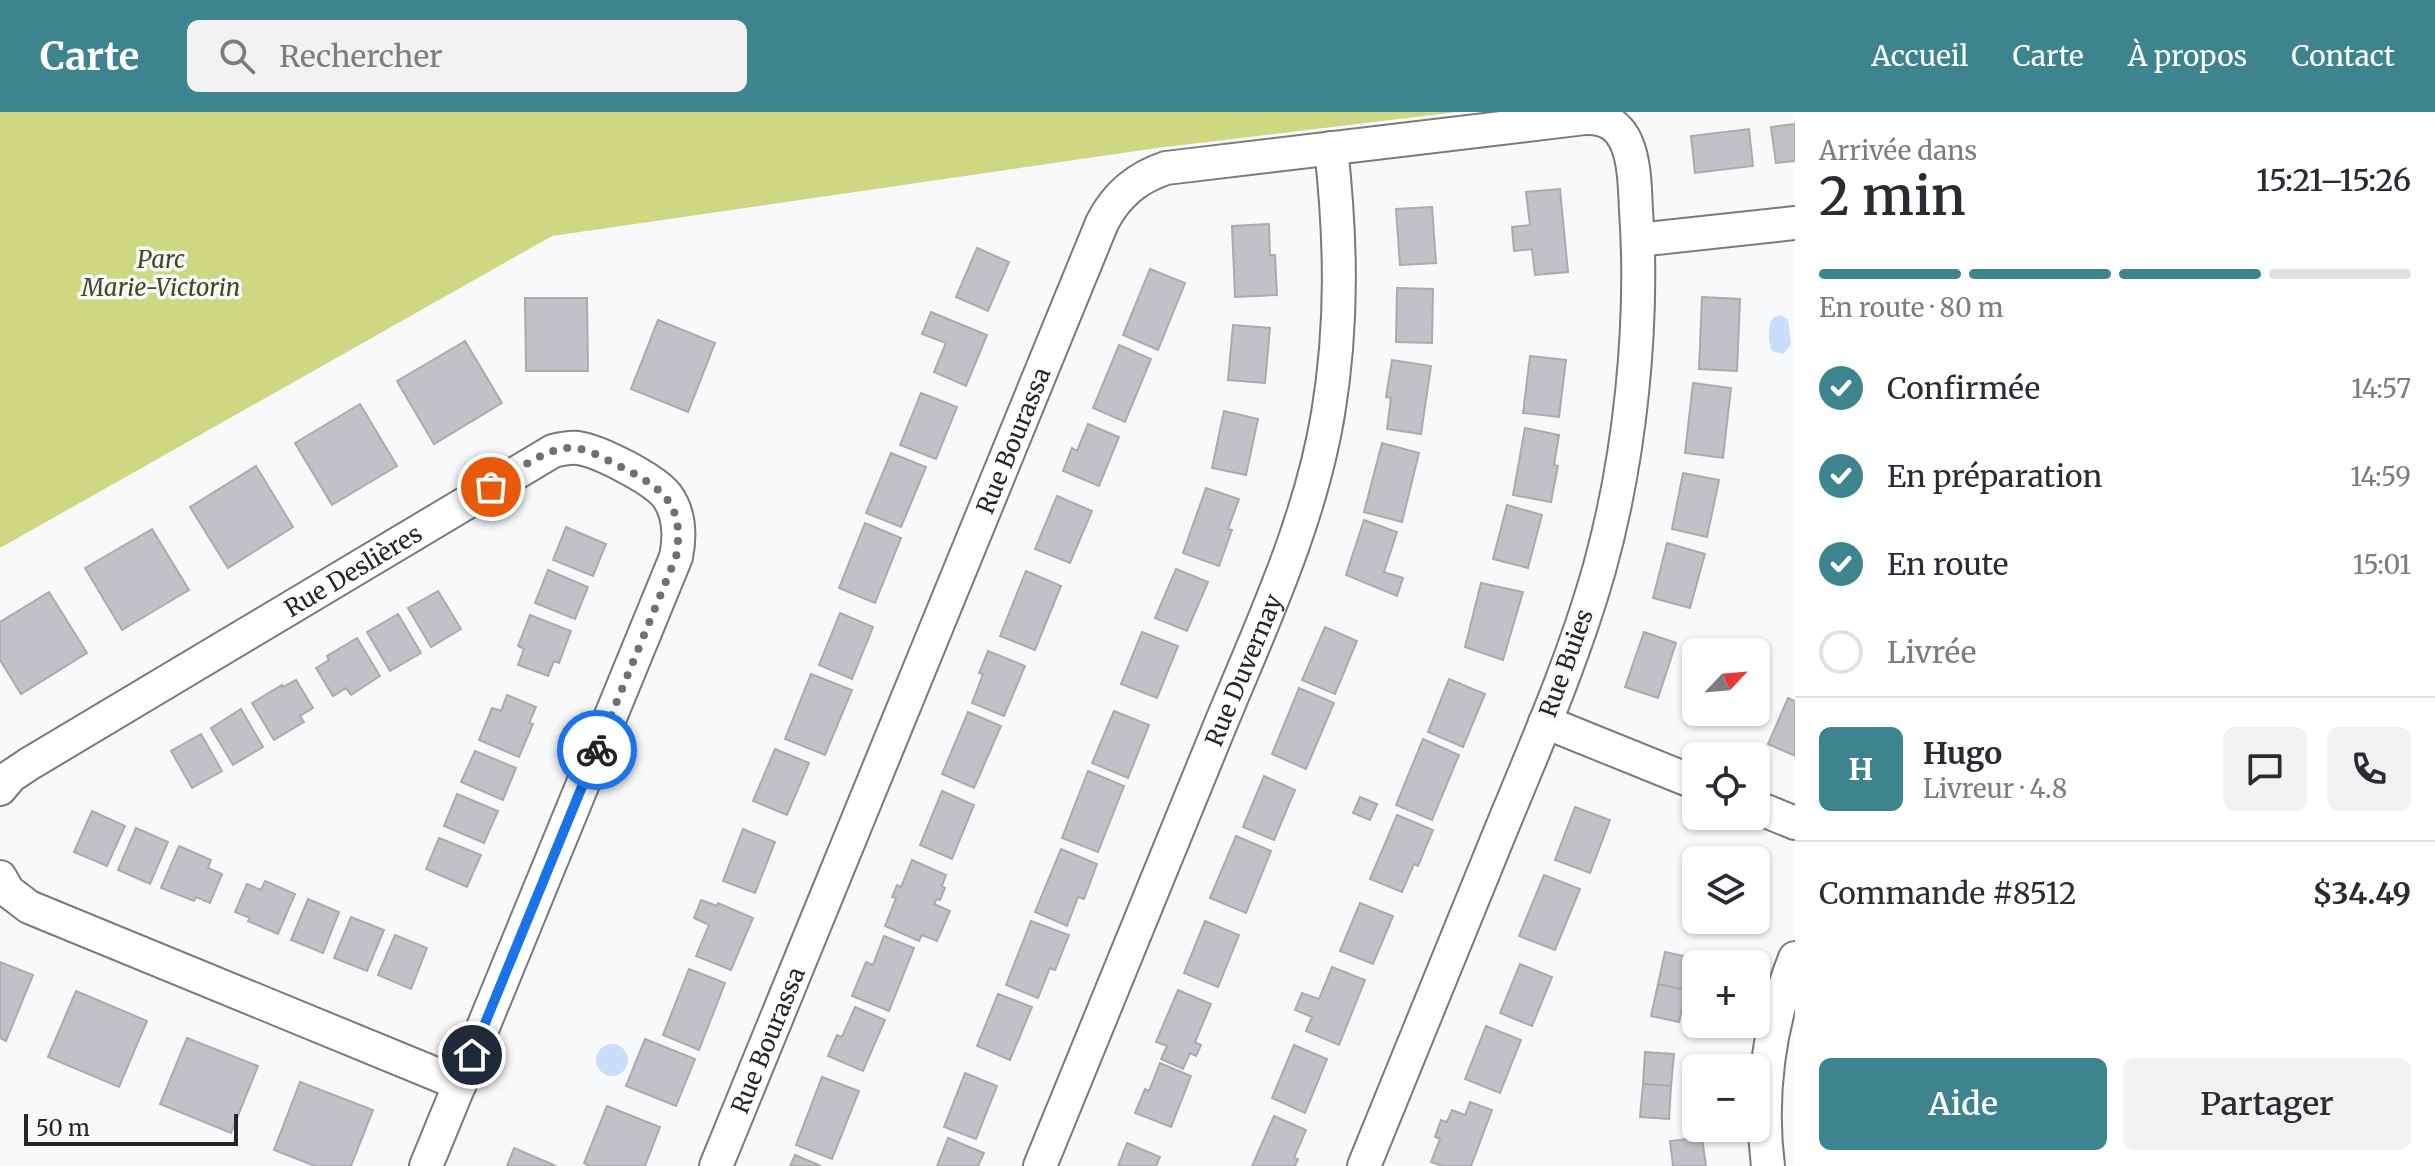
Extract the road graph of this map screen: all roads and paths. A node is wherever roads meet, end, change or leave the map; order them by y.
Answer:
1 (1621, 132) joint
2 (1331, 148) junction
3 (1795, 223) edge
4 (1638, 240) junction
5 (1545, 722) junction
6 (1682, 777) edge
7 (0, 789) edge
8 (1770, 813) edge
9 (1795, 823) edge
10 (0, 877) edge
11 (1795, 958) edge
12 (460, 1084) junction
13 (426, 1166) edge
14 (716, 1166) edge
15 (1040, 1166) edge
16 (1364, 1166) edge
17 (1768, 1166) edge

1 - 2 street, Rue Bourassa
1 - 4 street, Rue Buies
2 - 14 street, Rue Bourassa
2 - 15 street, Rue Duvernay
3 - 4 street
4 - 5 street, Rue Buies
5 - 6 street
5 - 16 street, Rue Buies
7 - 12 street, Rue Deslières
8 - 9 street
10 - 12 street
11 - 17 street
12 - 13 street, Rue Deslières

